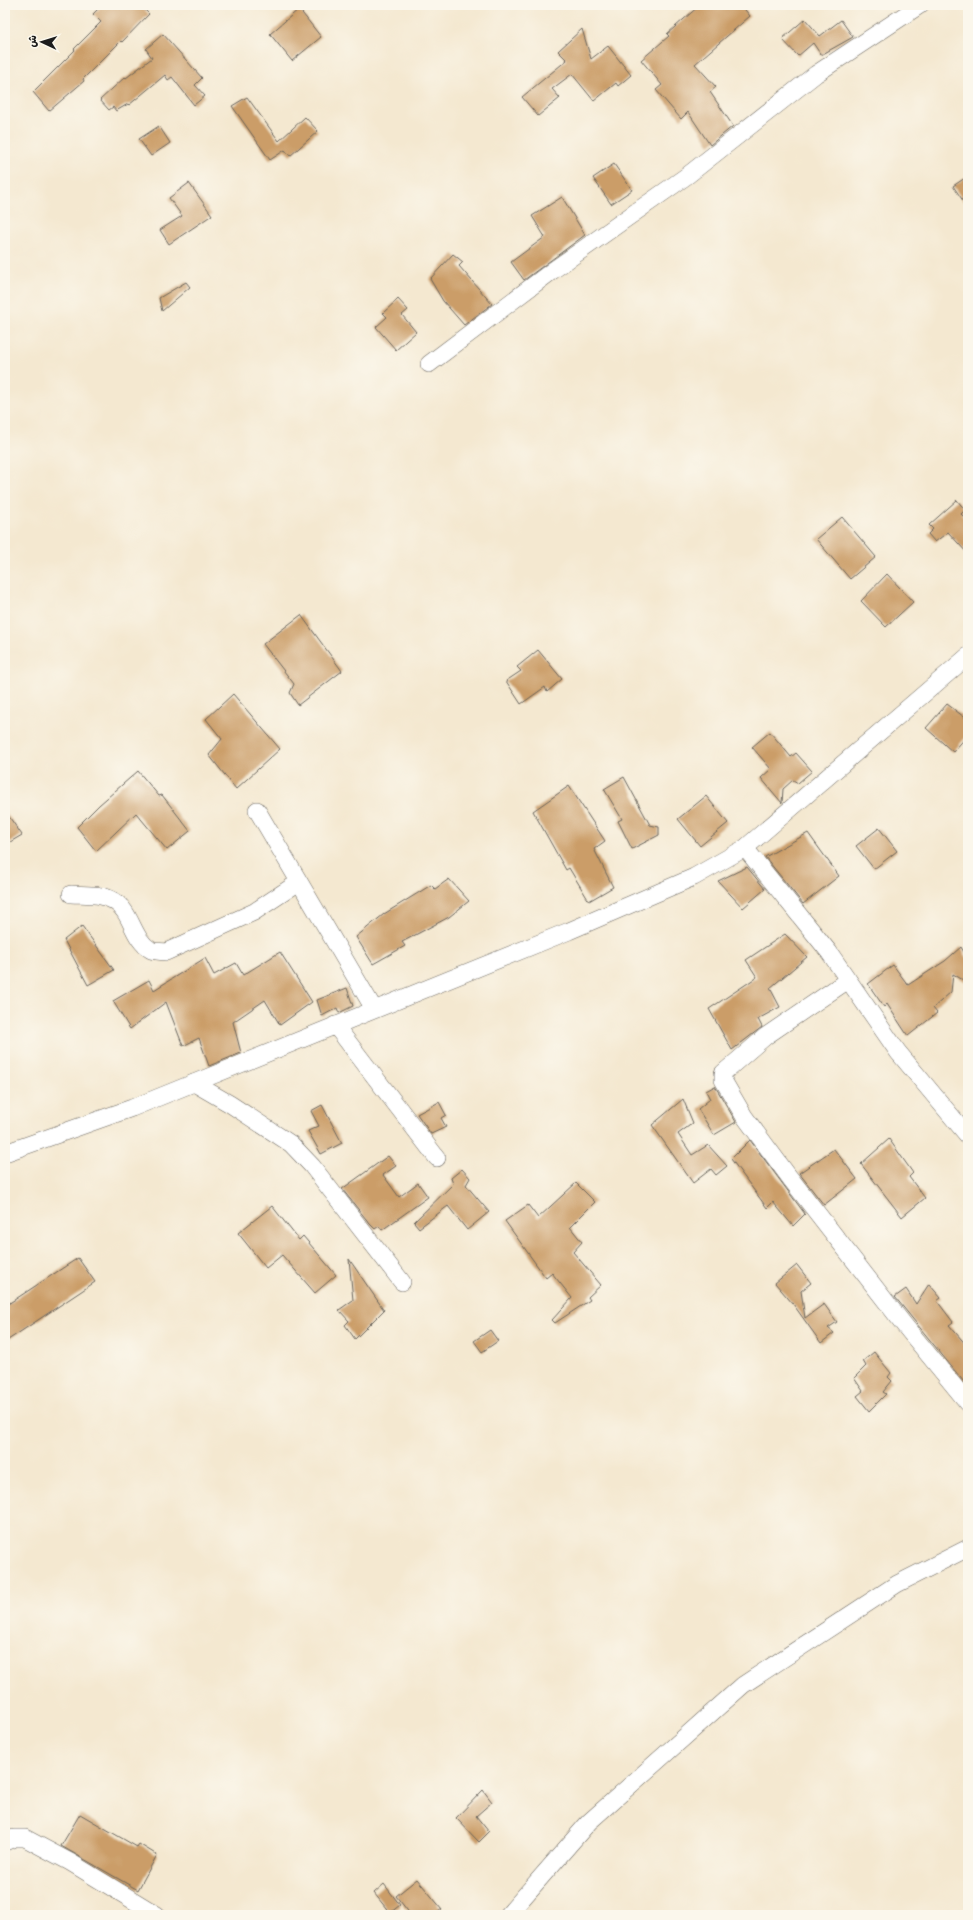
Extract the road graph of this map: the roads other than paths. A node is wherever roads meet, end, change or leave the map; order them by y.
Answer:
1 (920, 5) edge
2 (429, 364) dead end
3 (968, 656) edge
4 (257, 810) dead end
5 (745, 848) junction
6 (299, 882) junction
7 (71, 894) dead end
8 (848, 980) junction
9 (374, 1010) junction
10 (335, 1025) junction
11 (194, 1083) junction
12 (968, 1136) edge
13 (5, 1153) edge
14 (438, 1158) dead end
15 (402, 1282) dead end
16 (968, 1403) edge
17 (968, 1548) edge
18 (5, 1842) edge
19 (157, 1915) edge
20 (508, 1915) edge

1 - 2 street
3 - 5 street
4 - 6 street
5 - 8 street
5 - 9 street
6 - 7 street
6 - 9 street
8 - 12 street
8 - 16 street
9 - 10 street
10 - 11 street
10 - 14 street
11 - 13 street
11 - 15 street
17 - 20 street
18 - 19 street

